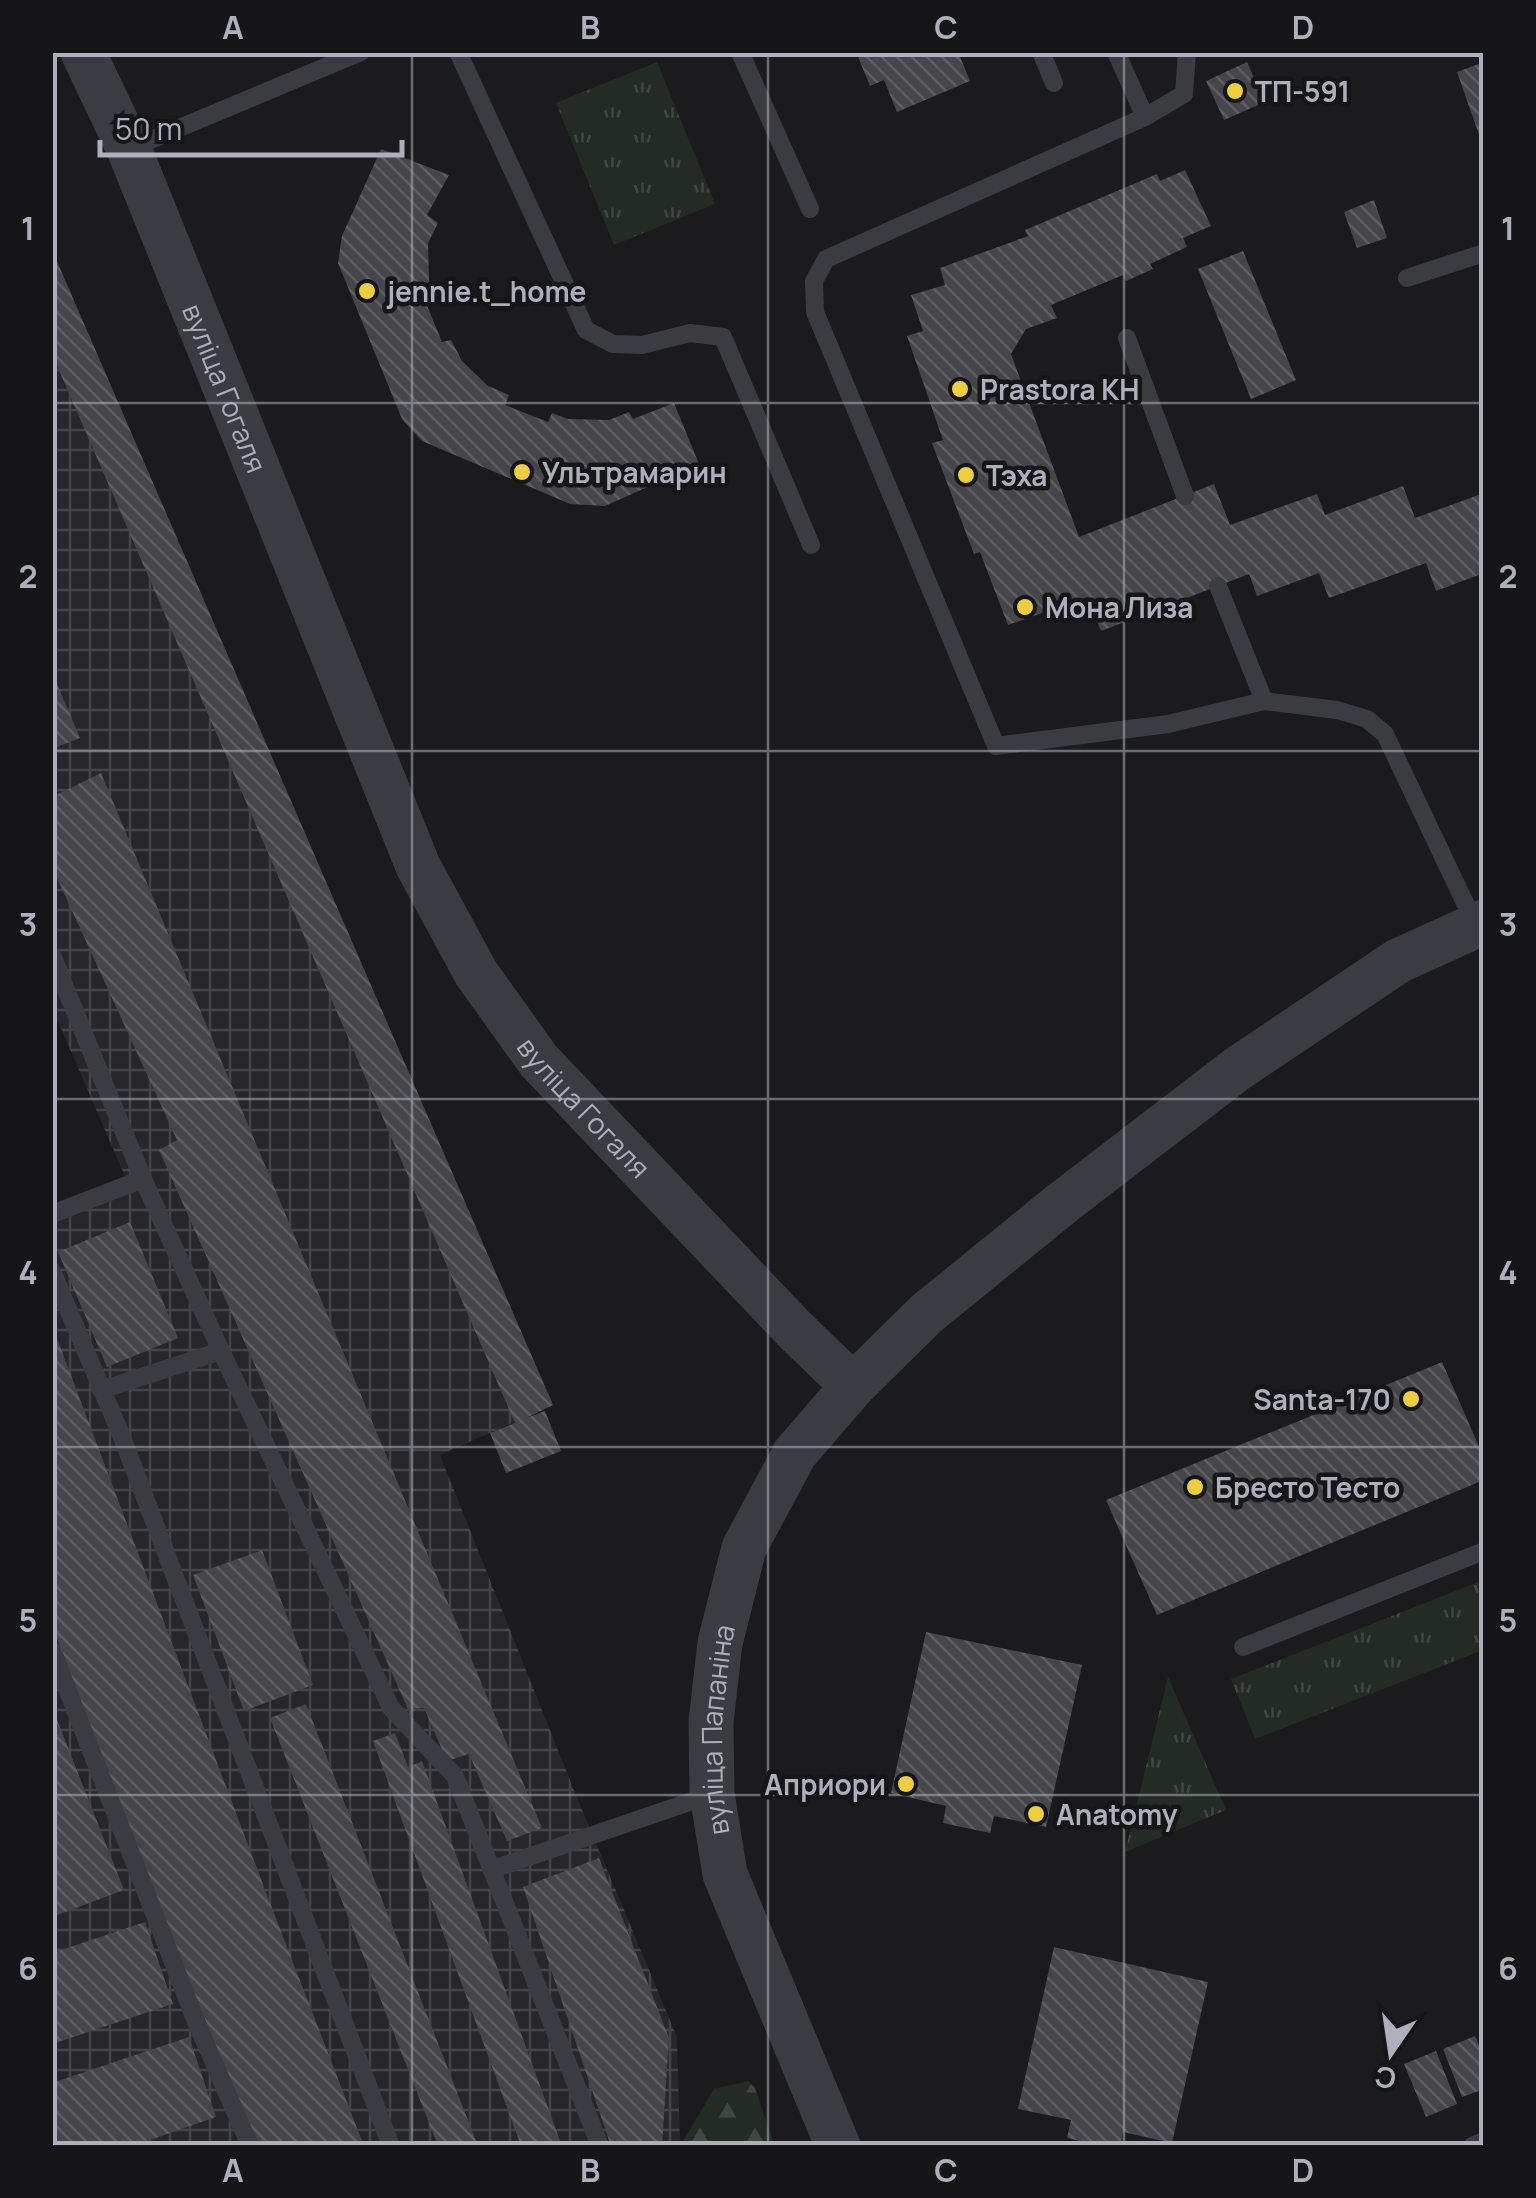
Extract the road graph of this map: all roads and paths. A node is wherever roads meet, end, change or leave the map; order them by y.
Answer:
1 (83, 52) edge
2 (361, 52) edge
3 (458, 52) edge
4 (740, 52) edge
5 (1041, 52) edge
6 (1116, 52) edge
7 (1187, 52) edge
8 (1054, 83) dead end
9 (1145, 118) junction
10 (129, 149) junction
11 (810, 209) dead end
12 (1484, 252) edge
13 (1408, 278) dead end
14 (1126, 338) dead end
15 (1184, 496) dead end
16 (811, 545) dead end
17 (1218, 586) dead end
18 (1264, 701) junction
19 (1480, 923) edge
20 (52, 955) edge
21 (143, 1179) junction
22 (52, 1214) edge
23 (52, 1270) edge
24 (221, 1351) junction
25 (853, 1386) junction
26 (101, 1390) junction
27 (1484, 1551) edge
28 (1243, 1647) dead end
29 (52, 1650) edge
30 (712, 1794) junction
31 (493, 1869) junction
32 (1484, 2141) edge
33 (250, 2146) edge
34 (391, 2146) edge
35 (600, 2146) edge
36 (838, 2146) edge
37 (1472, 2146) edge

1 - 10 street, вуліца Гогаля
2 - 10 lane
3 - 16 lane
4 - 11 lane
5 - 8 lane
6 - 9 lane
7 - 9 lane
9 - 18 lane
10 - 25 street, вуліца Гогаля
12 - 13 lane
14 - 15 lane
17 - 18 lane
18 - 19 lane
19 - 25 street
20 - 21 lane
21 - 22 lane
21 - 24 lane
23 - 26 lane
24 - 26 lane
24 - 31 lane
25 - 30 street, вуліца Папаніна
26 - 34 lane
27 - 28 lane
29 - 33 lane
30 - 31 lane
30 - 36 street, вуліца Папаніна
31 - 35 lane
32 - 37 lane

